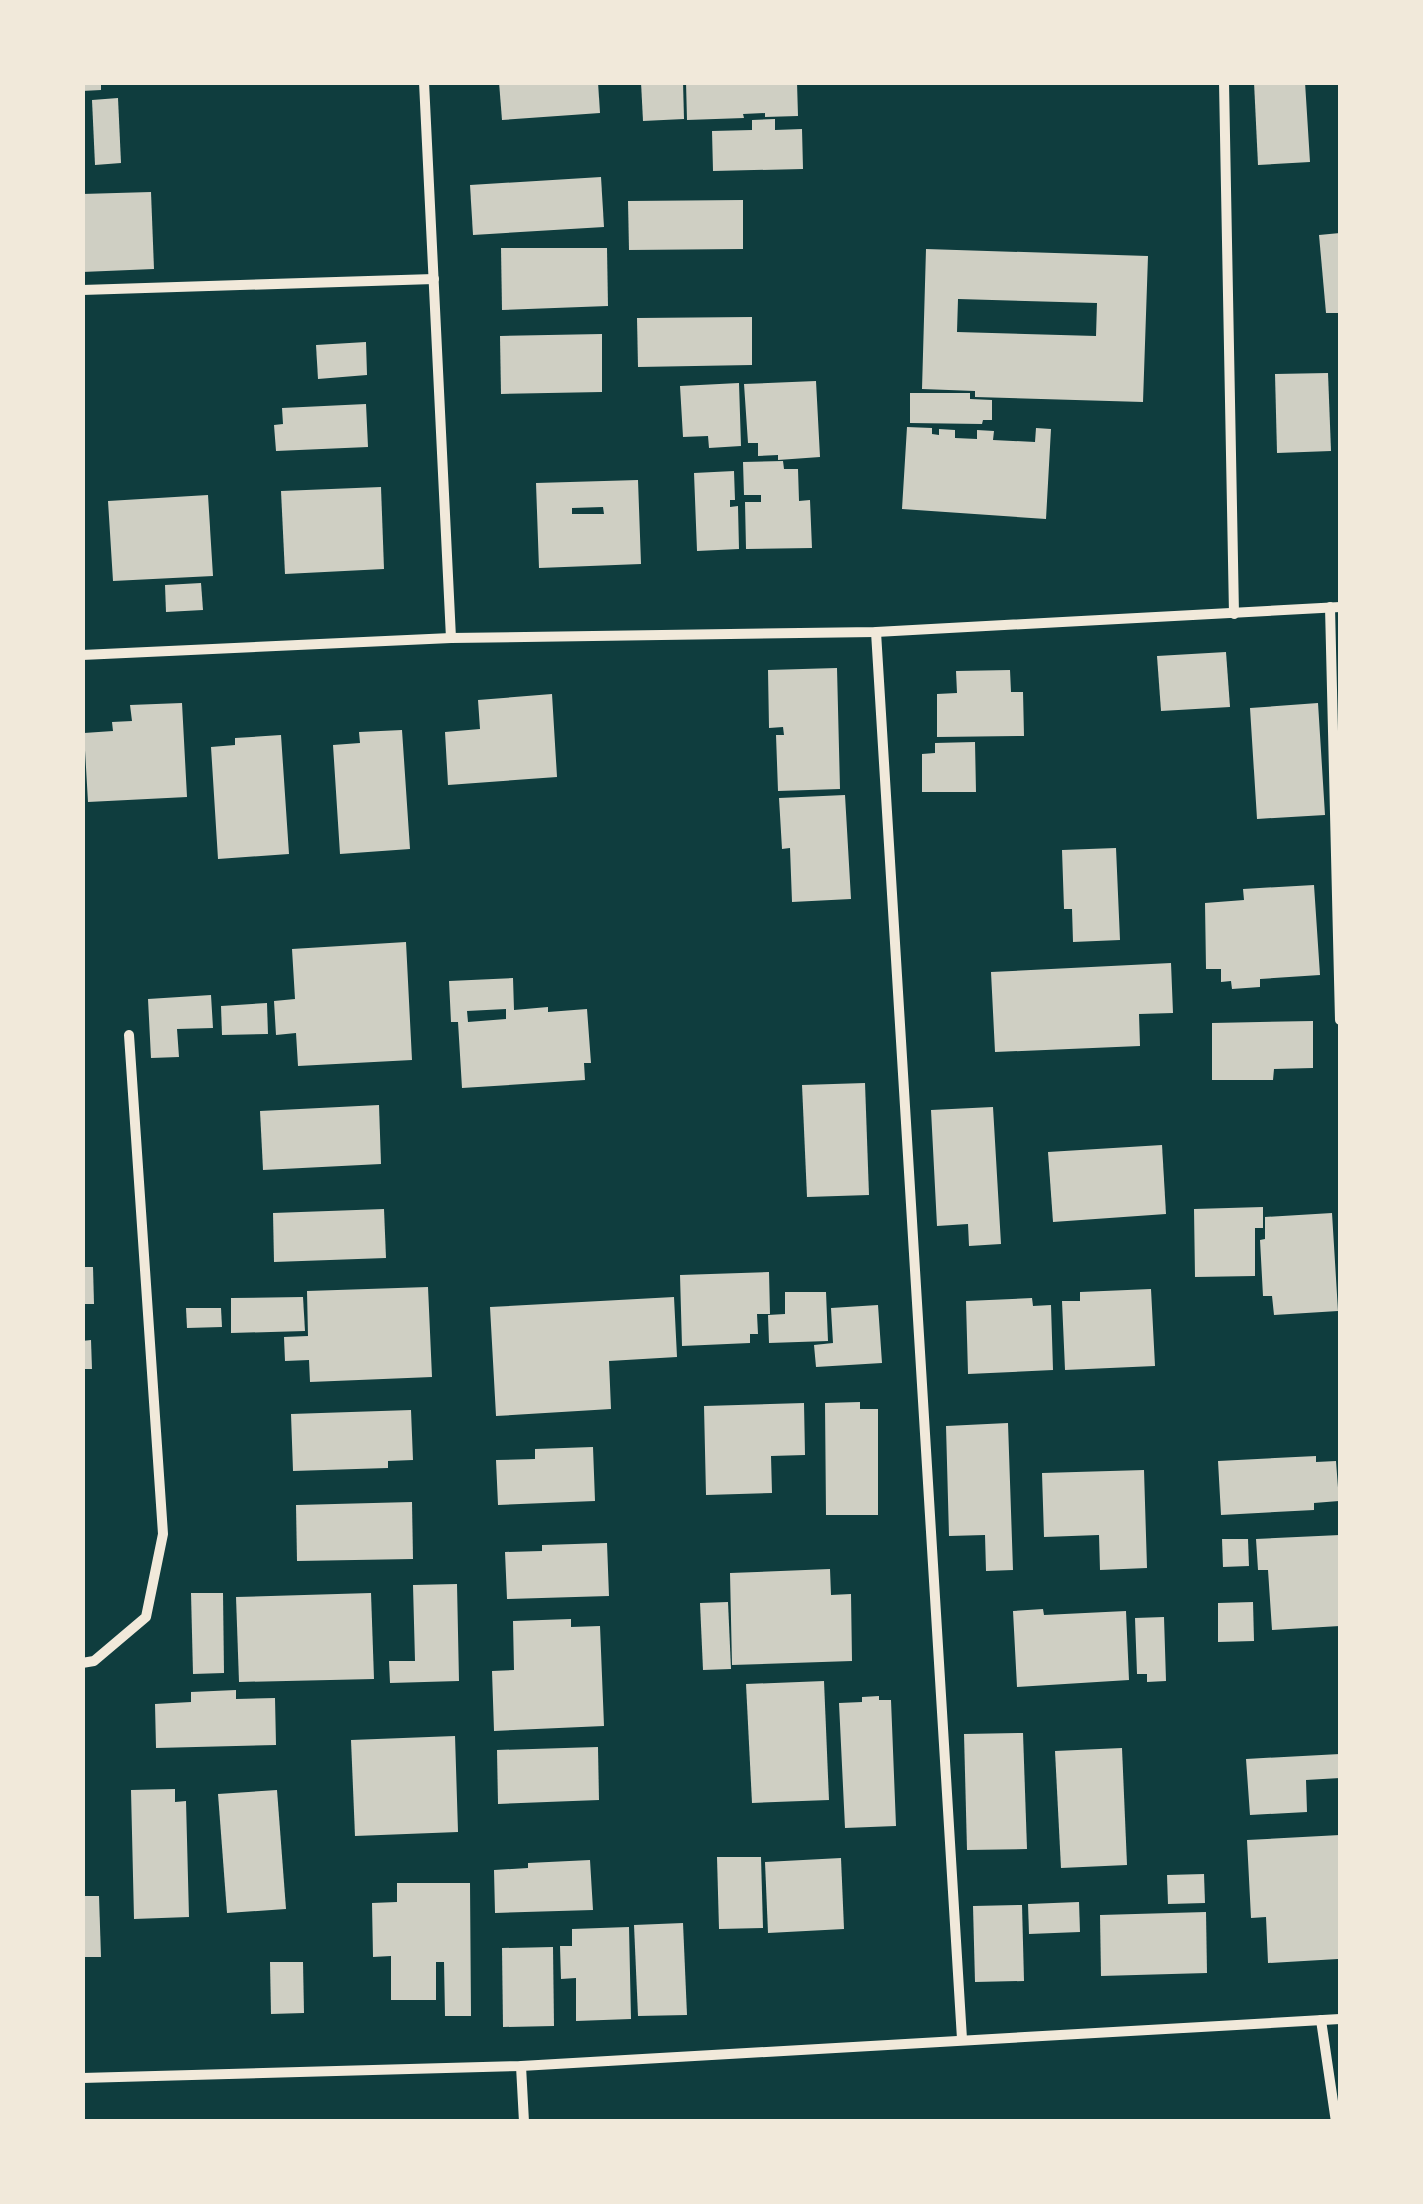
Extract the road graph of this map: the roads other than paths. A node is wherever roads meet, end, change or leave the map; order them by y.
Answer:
1 (424, 82) edge
2 (1224, 82) edge
3 (434, 279) junction
4 (82, 290) edge
5 (1335, 607) edge
6 (1234, 614) junction
7 (876, 632) junction
8 (451, 638) junction
9 (82, 654) edge
10 (1340, 1020) edge
11 (129, 1035) dead end
12 (82, 1663) edge
13 (1340, 2019) edge
14 (1321, 2020) junction
15 (962, 2039) junction
16 (521, 2066) junction
17 (82, 2078) edge
18 (524, 2122) edge
19 (1336, 2122) edge

1 - 3 street
2 - 6 street
3 - 4 street
3 - 8 street
5 - 6 street
5 - 10 street
6 - 7 street
7 - 8 street
7 - 15 street
8 - 9 street
11 - 12 street
13 - 14 street
14 - 15 street
14 - 19 street
15 - 16 street
16 - 17 street
16 - 18 street

